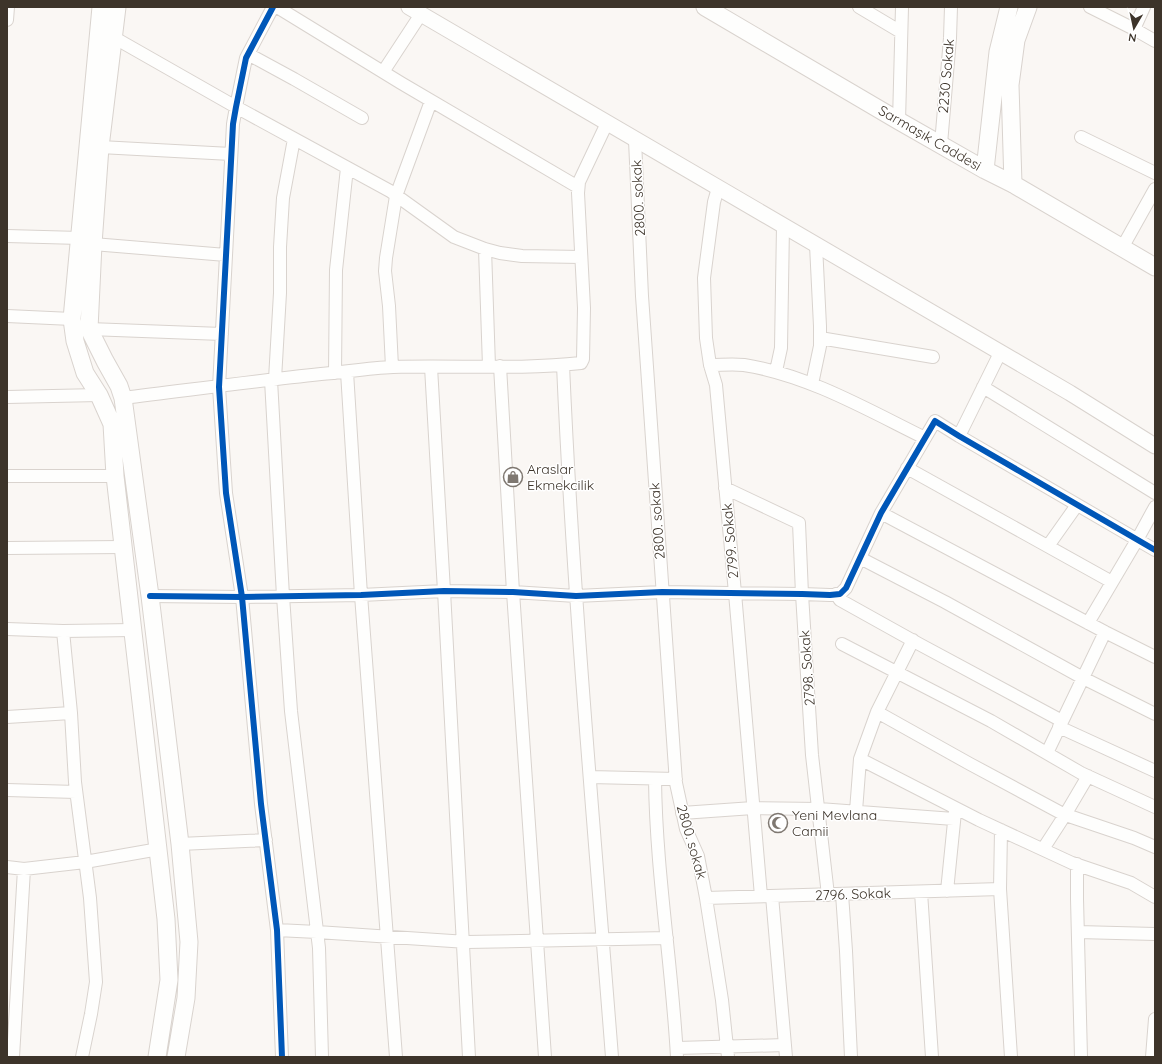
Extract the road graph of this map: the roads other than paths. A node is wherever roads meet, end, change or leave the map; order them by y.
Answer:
1 (8, 7) edge
2 (101, 7) edge
3 (117, 7) edge
4 (274, 7) edge
5 (277, 7) edge
6 (705, 7) edge
7 (859, 7) edge
8 (902, 7) edge
9 (951, 7) edge
10 (1009, 7) edge
11 (1028, 7) edge
12 (1090, 7) edge
13 (1144, 7) edge
14 (415, 10) edge
15 (7, 20) edge
16 (1134, 29) junction
17 (901, 32) junction
18 (113, 36) junction
19 (1155, 41) edge
20 (248, 54) junction
21 (383, 72) junction
22 (432, 101) junction
23 (236, 107) junction
24 (362, 118) dead end
25 (899, 121) junction
26 (607, 124) junction
27 (1081, 137) dead end
28 (294, 139) junction
29 (635, 140) junction
30 (941, 144) junction
31 (100, 147) junction
32 (231, 154) junction
33 (347, 168) junction
34 (985, 170) junction
35 (1155, 173) edge
36 (1013, 184) junction
37 (578, 187) junction
38 (718, 188) junction
39 (1155, 189) edge
40 (396, 196) junction
41 (783, 226) junction
42 (7, 236) edge
43 (86, 241) junction
44 (816, 245) junction
45 (1122, 248) junction
46 (485, 249) junction
47 (226, 255) junction
48 (581, 257) junction
49 (1155, 267) edge
50 (7, 316) edge
51 (72, 319) junction
52 (89, 329) junction
53 (222, 334) junction
54 (820, 338) junction
55 (1000, 353) junction
56 (933, 357) dead end
57 (563, 365) junction
58 (710, 365) junction
59 (495, 366) junction
60 (392, 367) junction
61 (431, 367) junction
62 (776, 371) junction
63 (341, 372) junction
64 (273, 380) junction
65 (812, 384) junction
66 (219, 387) junction
67 (983, 387) junction
68 (99, 395) junction
69 (7, 397) edge
70 (123, 398) junction
71 (959, 436) junction
72 (925, 438) junction
73 (1155, 446) edge
74 (907, 468) junction
75 (7, 476) edge
76 (115, 476) junction
77 (725, 488) junction
78 (1155, 493) edge
79 (1077, 504) junction
80 (1155, 507) edge
81 (881, 513) junction
82 (1137, 540) junction
83 (1048, 546) junction
84 (123, 547) junction
85 (7, 548) edge
86 (1155, 550) edge
87 (860, 558) junction
88 (1112, 582) junction
89 (444, 591) junction
90 (513, 592) junction
91 (662, 592) junction
92 (735, 593) junction
93 (802, 594) junction
94 (836, 594) junction
95 (361, 595) junction
96 (150, 596) junction
97 (283, 596) junction
98 (576, 596) junction
99 (242, 597) junction
100 (1088, 623) junction
101 (7, 628) edge
102 (133, 630) junction
103 (63, 631) junction
104 (1106, 632) junction
105 (913, 640) junction
106 (842, 644) dead end
107 (1154, 654) edge
108 (897, 673) junction
109 (1083, 678) junction
110 (877, 712) junction
111 (71, 713) junction
112 (1155, 714) edge
113 (7, 717) edge
114 (1060, 724) junction
115 (1047, 753) junction
116 (860, 759) junction
117 (1155, 771) edge
118 (1088, 776) junction
119 (590, 777) junction
120 (655, 778) junction
121 (676, 779) junction
122 (7, 790) edge
123 (76, 792) junction
124 (1155, 807) edge
125 (753, 808) junction
126 (819, 809) junction
127 (856, 811) junction
128 (682, 813) junction
129 (955, 814) junction
130 (1065, 815) junction
131 (1002, 830) junction
132 (266, 840) junction
133 (180, 844) junction
134 (1155, 847) edge
135 (159, 849) junction
136 (1043, 849) junction
137 (85, 862) junction
138 (1077, 864) junction
139 (7, 867) edge
140 (24, 869) junction
141 (1000, 889) junction
142 (947, 891) junction
143 (921, 892) junction
144 (842, 894) junction
145 (828, 895) junction
146 (766, 896) junction
147 (1155, 897) edge
148 (706, 898) junction
149 (277, 930) junction
150 (317, 932) junction
151 (1078, 932) junction
152 (1155, 934) edge
153 (387, 937) junction
154 (667, 938) junction
155 (603, 939) junction
156 (463, 941) junction
157 (537, 941) junction
158 (1155, 1019) edge
159 (785, 1044) junction
160 (677, 1052) edge
161 (727, 1052) edge
162 (14, 1057) edge
163 (82, 1057) edge
164 (157, 1057) edge
165 (176, 1057) edge
166 (282, 1057) edge
167 (322, 1057) edge
168 (396, 1057) edge
169 (469, 1057) edge
170 (545, 1057) edge
171 (612, 1057) edge
172 (786, 1057) edge
173 (851, 1057) edge
174 (932, 1057) edge
175 (1011, 1057) edge
176 (1082, 1057) edge
177 (1152, 1057) edge

1 - 15 street
2 - 43 main road
3 - 18 main road
4 - 20 street
5 - 21 street
6 - 25 main road, Sarmaşık Caddesi
7 - 17 street
8 - 17 street
9 - 30 street, 2230 Sokak
10 - 34 main road
11 - 36 main road
12 - 16 street
13 - 16 street
14 - 21 street
14 - 26 street
16 - 19 street
17 - 25 street
18 - 23 street
18 - 31 main road
20 - 23 street
20 - 24 street
21 - 22 street
22 - 37 street
22 - 40 street
23 - 28 street
23 - 32 street
25 - 30 main road, Sarmaşık Caddesi
26 - 29 street
26 - 37 street
27 - 35 street
28 - 33 street
28 - 64 street
29 - 38 street
29 - 91 street, 2800. sokak
30 - 34 main road, Sarmaşık Caddesi
31 - 32 street
31 - 43 main road
32 - 47 street
33 - 40 street
33 - 63 street
34 - 36 main road, Sarmaşık Caddesi
36 - 45 main road, Sarmaşık Caddesi
37 - 48 street
38 - 41 street
38 - 58 street, 2799. Sokak
39 - 45 street
40 - 46 street
40 - 60 street
41 - 44 street
41 - 62 street
42 - 43 street
43 - 47 street
43 - 51 main road
43 - 52 main road
44 - 54 street
44 - 55 street
45 - 49 main road, Sarmaşık Caddesi
46 - 48 street
46 - 59 street
47 - 53 street
48 - 57 street
50 - 51 street
51 - 68 main road
52 - 53 street
52 - 70 main road
53 - 66 street
54 - 56 street
54 - 65 street
55 - 67 street
55 - 73 street
57 - 59 street
57 - 98 street
58 - 62 street
58 - 77 street, 2799. Sokak
59 - 61 street
59 - 90 street
60 - 61 street
60 - 63 street
61 - 89 street
62 - 65 street
63 - 64 street
63 - 95 street
64 - 66 street
64 - 97 street
65 - 72 street
66 - 70 street
66 - 99 street
67 - 71 street
67 - 78 street
68 - 69 street
68 - 76 main road
70 - 96 main road
71 - 72 street
71 - 79 street
72 - 74 street
74 - 81 street
74 - 83 street
75 - 76 street
76 - 84 main road
77 - 92 street, 2799. Sokak
77 - 93 street, 2798. Sokak
79 - 82 street
79 - 83 street
80 - 82 street
81 - 87 street
81 - 100 street
82 - 86 street
82 - 88 street
83 - 88 street
84 - 85 street
84 - 102 main road
87 - 94 street
87 - 109 street
88 - 100 street
89 - 90 street
89 - 95 street
89 - 156 street
90 - 98 street
90 - 157 street
91 - 92 street
91 - 98 street
91 - 121 street, 2800. sokak
92 - 93 street
92 - 125 street, 2799. Sokak
93 - 94 street
93 - 126 street, 2798. Sokak
94 - 105 street
95 - 97 street
95 - 153 street
96 - 99 street
96 - 133 main road
97 - 99 street
97 - 150 street
98 - 119 street
99 - 132 street
100 - 104 street
101 - 103 street
102 - 103 street
102 - 135 main road
103 - 111 street
104 - 107 street
104 - 109 street
105 - 108 street
105 - 114 street
106 - 108 street
108 - 110 street
108 - 115 street
109 - 112 street
109 - 114 street
110 - 116 street
110 - 130 street
111 - 113 street
111 - 123 street
114 - 115 street
114 - 117 street
115 - 118 street
116 - 127 street
116 - 129 street
118 - 124 street
118 - 130 street
119 - 120 street
119 - 155 street
120 - 121 street
120 - 154 street
121 - 128 street, 2800. sokak
122 - 123 street
123 - 137 street
125 - 126 street
125 - 128 street
125 - 146 street, 2799. Sokak
126 - 127 street
126 - 145 street, 2798. Sokak
127 - 129 street
128 - 148 street, 2800. sokak
129 - 131 street
129 - 142 street
130 - 134 street
130 - 136 street
131 - 136 street
131 - 141 street
132 - 133 street
132 - 149 street
133 - 165 main road
135 - 137 street
135 - 164 main road
136 - 138 street
137 - 140 street
137 - 163 street
138 - 147 street
138 - 151 street
139 - 140 street
140 - 162 street
141 - 142 street, 2796. Sokak
141 - 175 street
142 - 143 street, 2796. Sokak
143 - 144 street, 2796. Sokak
143 - 174 street
144 - 145 street, 2796. Sokak
144 - 173 street
145 - 146 street, 2796. Sokak
146 - 148 street, 2796. Sokak
146 - 159 street, 2799. Sokak
148 - 161 street, 2800. sokak
149 - 150 street
149 - 166 street
150 - 153 street
150 - 167 street
151 - 152 street
151 - 176 street
153 - 156 street
153 - 168 street
154 - 155 street
154 - 160 street
155 - 157 street
155 - 171 street
156 - 157 street
156 - 169 street
157 - 170 street
158 - 177 street
159 - 161 street
159 - 172 street, 2799. Sokak
160 - 161 street

